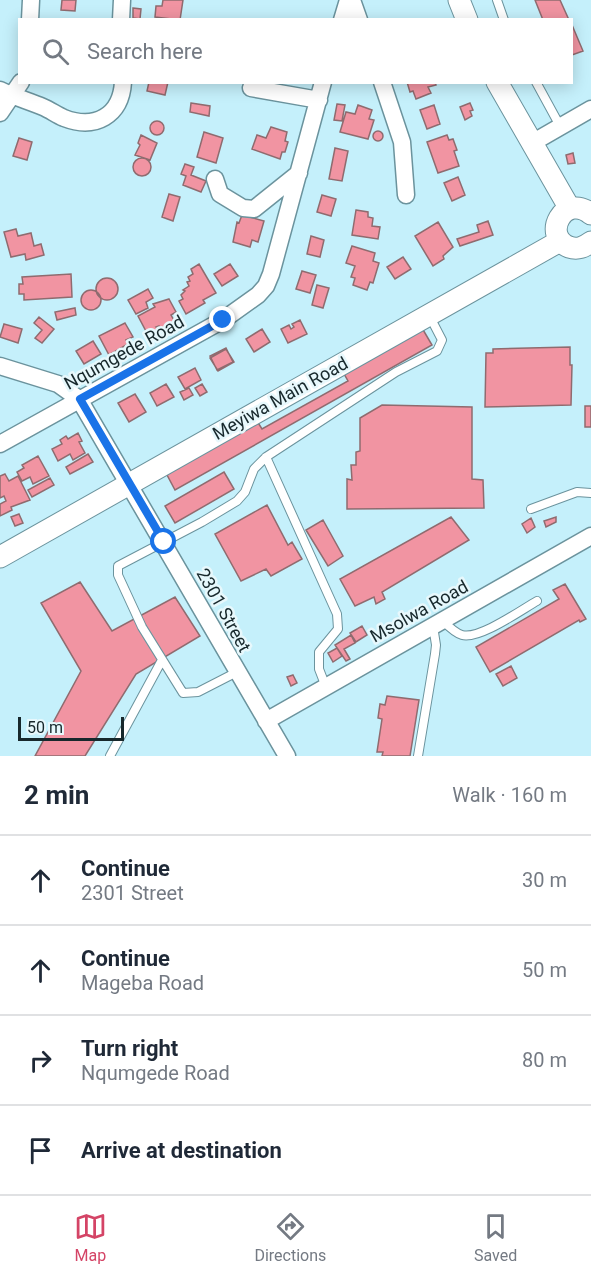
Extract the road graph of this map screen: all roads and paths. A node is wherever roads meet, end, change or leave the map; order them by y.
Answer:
1 (31, 0) edge
2 (122, 0) edge
3 (350, 0) edge
4 (459, 0) edge
5 (496, 0) edge
6 (30, 18) edge
7 (122, 18) edge
8 (343, 18) edge
9 (358, 18) edge
10 (466, 18) edge
11 (503, 18) edge
12 (123, 84) edge
13 (322, 84) edge
14 (383, 84) edge
15 (498, 84) edge
16 (537, 84) edge
17 (251, 88) dead end
18 (10, 89) edge
19 (318, 99) junction
20 (591, 109) edge
21 (0, 113) edge
22 (560, 126) junction
23 (532, 143) junction
24 (299, 173) junction
25 (215, 179) dead end
26 (406, 195) dead end
27 (570, 209) junction
28 (591, 214) edge
29 (560, 241) junction
30 (591, 242) edge
31 (429, 315) junction
32 (0, 366) edge
33 (80, 399) junction
34 (0, 444) edge
35 (266, 457) junction
36 (129, 483) junction
37 (591, 493) edge
38 (531, 508) dead end
39 (591, 536) edge
40 (164, 542) junction
41 (0, 556) edge
42 (537, 601) dead end
43 (438, 623) junction
44 (162, 660) junction
45 (237, 672) junction
46 (326, 687) junction
47 (266, 721) junction
48 (110, 756) edge
49 (287, 756) edge
50 (418, 756) edge

1 - 6 street
2 - 7 street
3 - 8 street
3 - 9 street
4 - 10 street
5 - 11 lane
12 - 18 street
13 - 19 street, Nqumgede Road
14 - 26 street
15 - 23 street
16 - 22 lane
17 - 19 street
18 - 21 street
19 - 24 street, Nqumgede Road
20 - 22 street
22 - 23 street
23 - 27 street
24 - 25 street
24 - 33 street, Nqumgede Road
27 - 28 street
27 - 29 street
29 - 30 street
29 - 31 street, Meyiwa Main Road
31 - 35 lane
31 - 36 street, Meyiwa Main Road
32 - 33 street
33 - 34 street, Nqumgede Road
33 - 36 street, 2301 Street
35 - 40 lane
35 - 46 lane
36 - 40 street, 2301 Street
36 - 41 street, Meyiwa Main Road
37 - 38 lane
39 - 43 street, Msolwa Road
40 - 44 lane
40 - 45 street, 2301 Street
42 - 43 lane
43 - 46 street, Msolwa Road
43 - 50 lane
44 - 45 lane
44 - 48 lane
45 - 47 street, 2301 Street
46 - 47 street, Msolwa Road
47 - 49 street, 2301 Street

